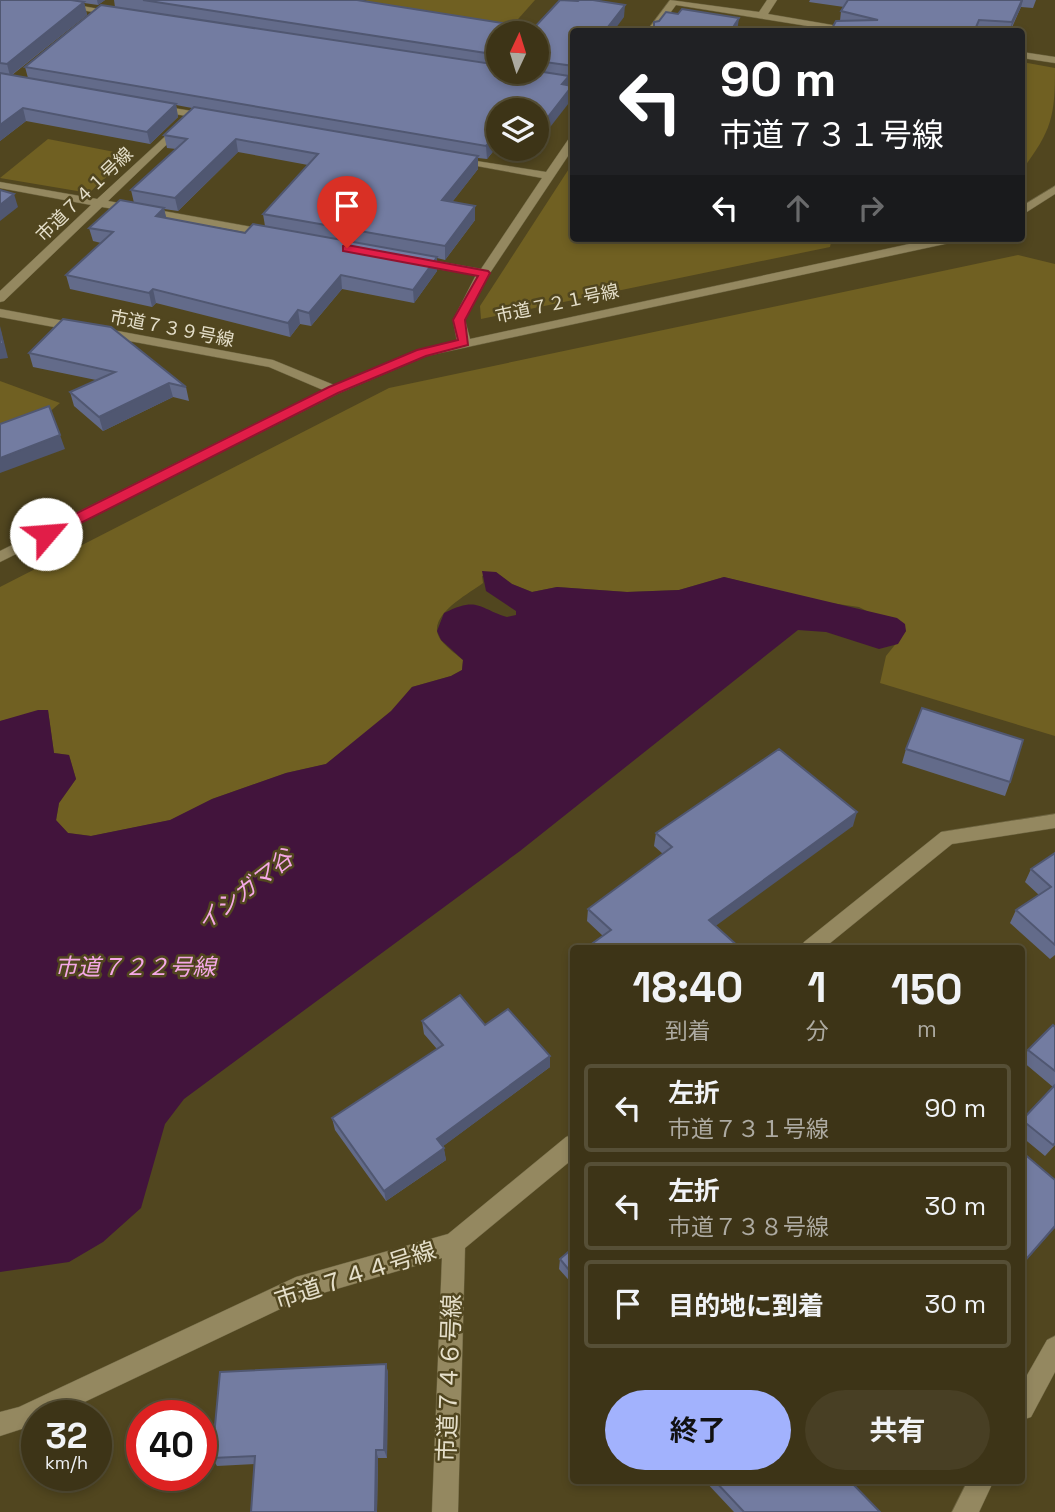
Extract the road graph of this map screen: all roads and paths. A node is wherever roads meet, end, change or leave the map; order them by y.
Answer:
1 (30, 0) edge
2 (115, 0) edge
3 (772, 0) edge
4 (100, 10) junction
5 (127, 15) edge
6 (762, 15) junction
7 (91, 18) edge
8 (654, 28) edge
9 (843, 28) edge
10 (1025, 55) edge
11 (1055, 60) edge
12 (550, 80) edge
13 (570, 83) edge
14 (138, 104) edge
15 (192, 114) junction
16 (220, 119) edge
17 (570, 145) edge
18 (440, 157) edge
19 (550, 176) junction
20 (0, 185) edge
21 (1054, 191) edge
22 (99, 204) junction
23 (1025, 209) edge
24 (278, 236) edge
25 (935, 242) edge
26 (402, 258) edge
27 (484, 273) junction
28 (0, 298) edge
29 (0, 313) edge
30 (464, 342) junction
31 (334, 390) junction
32 (0, 557) edge
33 (1055, 821) edge
34 (815, 945) edge
35 (570, 1147) edge
36 (454, 1243) junction
37 (1055, 1348) edge
38 (1025, 1403) edge
39 (0, 1424) edge
40 (980, 1484) edge
41 (445, 1512) edge
42 (965, 1512) edge

1 - 4 street
2 - 4 street
3 - 6 street
4 - 5 street
4 - 7 street
6 - 8 street
6 - 9 street
10 - 11 street
12 - 13 street
14 - 15 street
15 - 16 street
15 - 22 street, 市道７４１号線
17 - 19 street
18 - 19 street
19 - 27 street
20 - 22 street
21 - 23 street
22 - 24 street
22 - 28 street, 市道７４１号線
25 - 30 street, 市道７２１号線
26 - 27 street
27 - 30 street
29 - 31 street, 市道７３９号線
30 - 31 street, 市道７２１号線
31 - 32 street, 市道７２１号線
33 - 34 street
35 - 36 street, 市道７４４号線
36 - 39 street, 市道７４４号線
36 - 41 street, 市道７４６号線
37 - 38 street
40 - 42 street

